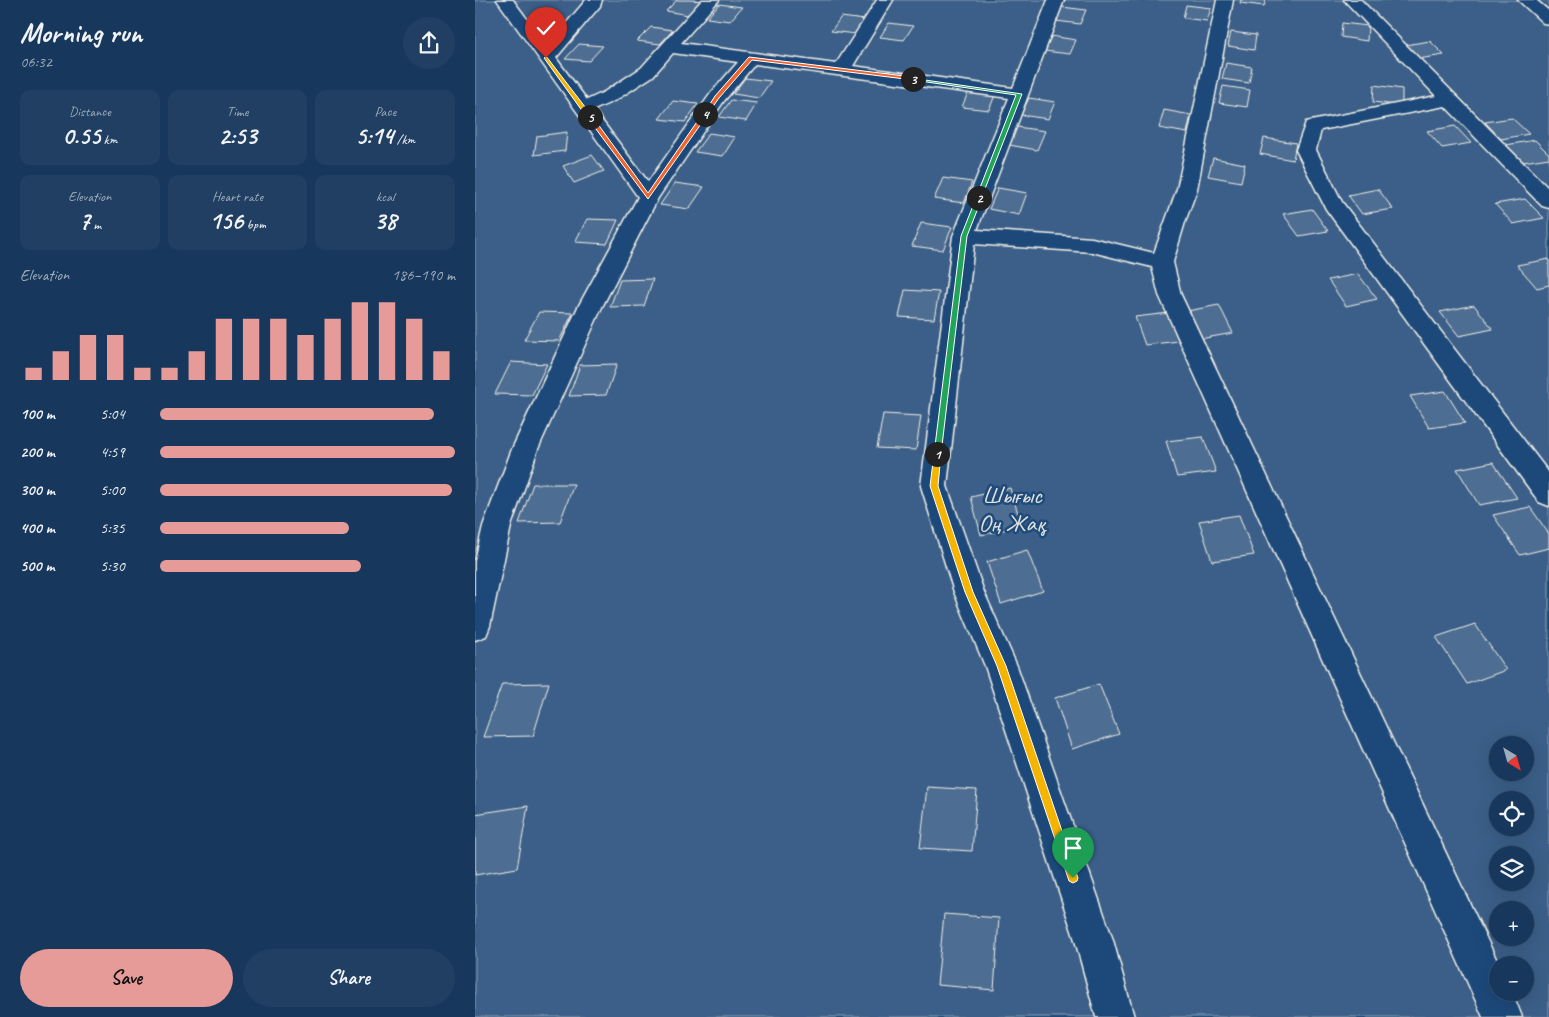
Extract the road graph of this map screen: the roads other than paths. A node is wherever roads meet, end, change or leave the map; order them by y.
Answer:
1 (505, 0) edge
2 (594, 0) edge
3 (711, 0) edge
4 (885, 0) edge
5 (1056, 0) edge
6 (1225, 0) edge
7 (1352, 0) edge
8 (1526, 0) edge
9 (1549, 19) edge
10 (669, 48) junction
11 (546, 58) junction
12 (751, 58) junction
13 (842, 69) junction
14 (1019, 94) junction
15 (1450, 99) junction
16 (583, 108) junction
17 (648, 197) junction
18 (1549, 201) edge
19 (964, 236) junction
20 (1162, 262) junction
21 (1549, 494) edge
22 (475, 626) edge
23 (1115, 1017) edge
24 (1503, 1017) edge

1 - 11 lane
2 - 11 lane
3 - 10 lane
4 - 13 lane
5 - 14 lane
6 - 20 lane
7 - 15 lane
8 - 9 lane
10 - 12 lane
10 - 16 lane
11 - 16 lane
12 - 13 lane
12 - 17 lane
13 - 14 lane
14 - 19 lane
15 - 18 lane
15 - 21 lane
16 - 17 lane
17 - 22 lane
19 - 20 lane
19 - 23 lane
20 - 24 lane

